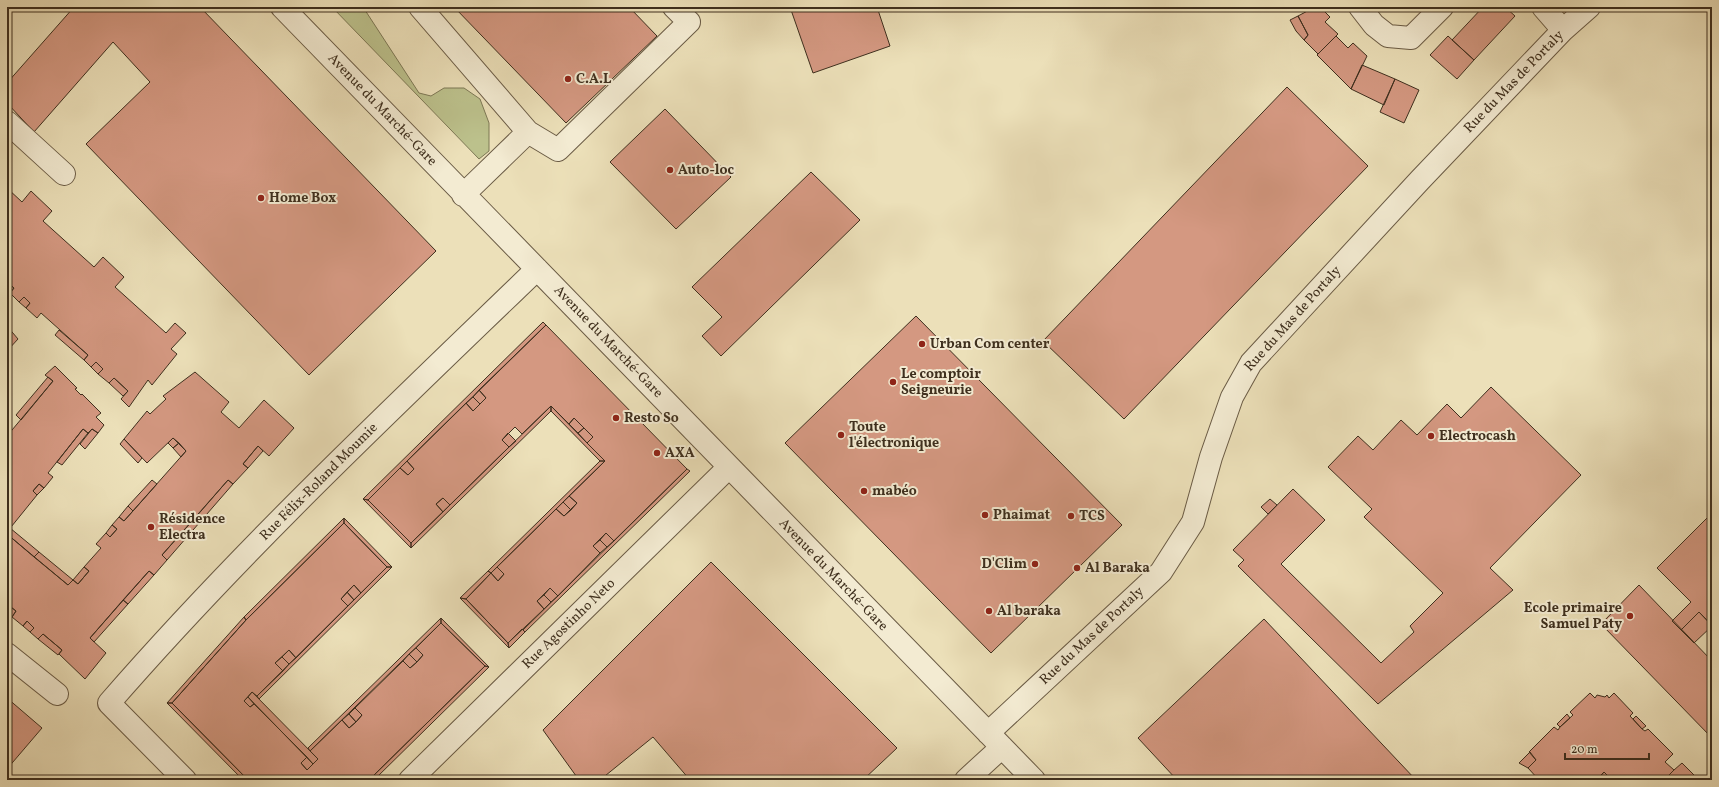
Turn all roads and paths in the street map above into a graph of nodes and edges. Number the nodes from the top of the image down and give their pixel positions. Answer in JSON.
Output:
{"nodes":[{"id":1,"x":282,"y":7,"type":"edge"},
{"id":2,"x":420,"y":7,"type":"edge"},
{"id":3,"x":674,"y":7,"type":"edge"},
{"id":4,"x":1360,"y":7,"type":"edge"},
{"id":5,"x":1442,"y":7,"type":"edge"},
{"id":6,"x":1543,"y":7,"type":"edge"},
{"id":7,"x":1588,"y":7,"type":"edge"},
{"id":8,"x":1564,"y":30,"type":"junction"},
{"id":9,"x":7,"y":122,"type":"edge"},
{"id":10,"x":528,"y":132,"type":"junction"},
{"id":11,"x":64,"y":174,"type":"dead end"},
{"id":12,"x":463,"y":194,"type":"junction"},
{"id":13,"x":537,"y":269,"type":"junction"},
{"id":14,"x":728,"y":468,"type":"junction"},
{"id":15,"x":7,"y":654,"type":"edge"},
{"id":16,"x":57,"y":694,"type":"dead end"},
{"id":17,"x":995,"y":740,"type":"junction"},
{"id":18,"x":185,"y":780,"type":"edge"},
{"id":19,"x":410,"y":780,"type":"edge"},
{"id":20,"x":966,"y":780,"type":"edge"},
{"id":21,"x":1034,"y":780,"type":"edge"}],
"edges":[{"from":1,"to":12,"type":"street","name":"Avenue du Marché-Gare"},
{"from":2,"to":10,"type":"street"},
{"from":3,"to":10,"type":"street"},
{"from":4,"to":5,"type":"street"},
{"from":6,"to":8,"type":"street"},
{"from":7,"to":8,"type":"street","name":"Rue du Mas de Portaly"},
{"from":8,"to":17,"type":"street","name":"Rue du Mas de Portaly"},
{"from":9,"to":11,"type":"street"},
{"from":10,"to":12,"type":"street"},
{"from":12,"to":13,"type":"street","name":"Avenue du Marché-Gare"},
{"from":13,"to":14,"type":"street","name":"Avenue du Marché-Gare"},
{"from":13,"to":18,"type":"street","name":"Rue Félix-Roland Moumie"},
{"from":14,"to":17,"type":"street","name":"Avenue du Marché-Gare"},
{"from":14,"to":19,"type":"street","name":"Rue Agostinho Neto"},
{"from":15,"to":16,"type":"street"},
{"from":17,"to":20,"type":"street","name":"Rue du Mas de Portaly"},
{"from":17,"to":21,"type":"street","name":"Avenue du Marché-Gare"}]}
